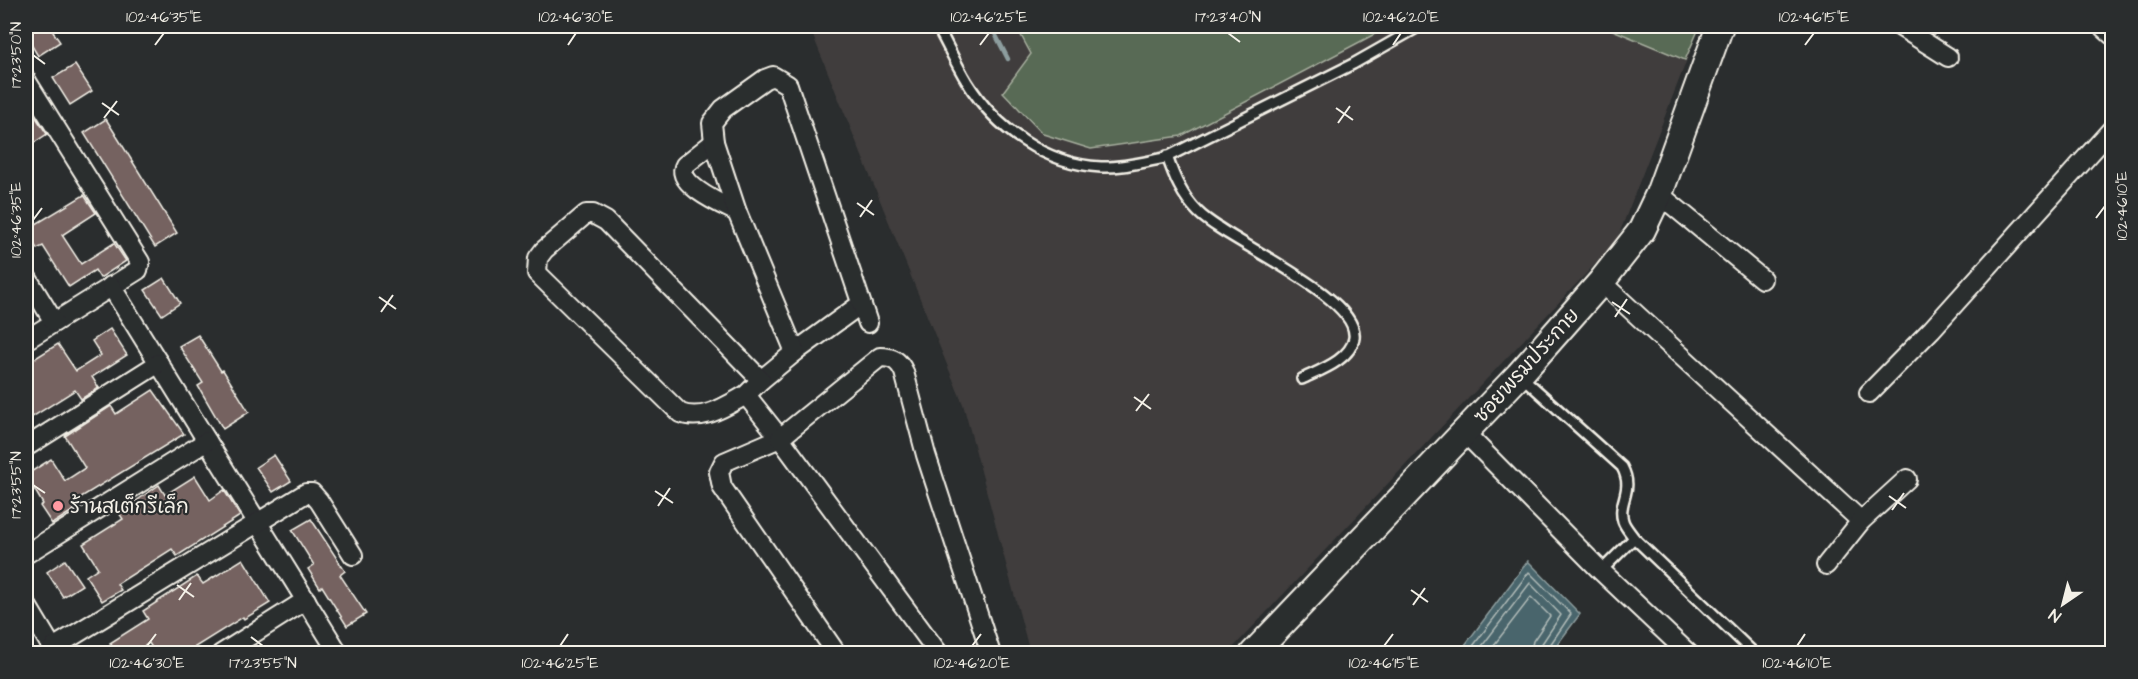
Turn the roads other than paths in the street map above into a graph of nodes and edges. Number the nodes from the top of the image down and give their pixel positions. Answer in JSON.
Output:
{"nodes":[{"id":1,"x":937,"y":26,"type":"edge"},
{"id":2,"x":1420,"y":26,"type":"edge"},
{"id":3,"x":1719,"y":26,"type":"edge"},
{"id":4,"x":1899,"y":26,"type":"edge"},
{"id":5,"x":2102,"y":26,"type":"edge"},
{"id":6,"x":2112,"y":35,"type":"edge"},
{"id":7,"x":1948,"y":57,"type":"dead end"},
{"id":8,"x":26,"y":81,"type":"edge"},
{"id":9,"x":2112,"y":129,"type":"edge"},
{"id":10,"x":714,"y":142,"type":"junction"},
{"id":11,"x":1167,"y":156,"type":"junction"},
{"id":12,"x":1659,"y":195,"type":"junction"},
{"id":13,"x":737,"y":212,"type":"junction"},
{"id":14,"x":26,"y":276,"type":"edge"},
{"id":15,"x":1762,"y":279,"type":"dead end"},
{"id":16,"x":1600,"y":282,"type":"junction"},
{"id":17,"x":111,"y":286,"type":"junction"},
{"id":18,"x":861,"y":304,"type":"junction"},
{"id":19,"x":54,"y":322,"type":"junction"},
{"id":20,"x":868,"y":322,"type":"dead end"},
{"id":21,"x":26,"y":340,"type":"edge"},
{"id":22,"x":795,"y":352,"type":"junction"},
{"id":23,"x":159,"y":363,"type":"junction"},
{"id":24,"x":1519,"y":375,"type":"junction"},
{"id":25,"x":1302,"y":379,"type":"dead end"},
{"id":26,"x":761,"y":380,"type":"junction"},
{"id":27,"x":1869,"y":393,"type":"dead end"},
{"id":28,"x":746,"y":395,"type":"junction"},
{"id":29,"x":1464,"y":432,"type":"junction"},
{"id":30,"x":780,"y":438,"type":"junction"},
{"id":31,"x":207,"y":441,"type":"junction"},
{"id":32,"x":26,"y":447,"type":"edge"},
{"id":33,"x":1907,"y":479,"type":"dead end"},
{"id":34,"x":257,"y":521,"type":"junction"},
{"id":35,"x":1862,"y":521,"type":"junction"},
{"id":36,"x":1634,"y":538,"type":"junction"},
{"id":37,"x":26,"y":554,"type":"edge"},
{"id":38,"x":353,"y":555,"type":"dead end"},
{"id":39,"x":1826,"y":565,"type":"dead end"},
{"id":40,"x":1601,"y":571,"type":"junction"},
{"id":41,"x":306,"y":600,"type":"junction"},
{"id":42,"x":26,"y":604,"type":"edge"},
{"id":43,"x":54,"y":651,"type":"edge"},
{"id":44,"x":221,"y":654,"type":"edge"},
{"id":45,"x":339,"y":654,"type":"edge"},
{"id":46,"x":837,"y":654,"type":"edge"},
{"id":47,"x":939,"y":654,"type":"edge"},
{"id":48,"x":991,"y":654,"type":"edge"},
{"id":49,"x":1254,"y":654,"type":"edge"},
{"id":50,"x":1689,"y":654,"type":"edge"},
{"id":51,"x":1755,"y":654,"type":"edge"}],
"edges":[{"from":1,"to":11,"type":"lane"},
{"from":2,"to":11,"type":"lane"},
{"from":3,"to":12,"type":"street","name":"ซอยพรมประกาย"},
{"from":4,"to":7,"type":"street"},
{"from":5,"to":6,"type":"street"},
{"from":8,"to":17,"type":"street"},
{"from":9,"to":27,"type":"street"},
{"from":10,"to":13,"type":"street"},
{"from":10,"to":13,"type":"street"},
{"from":10,"to":18,"type":"street"},
{"from":11,"to":25,"type":"lane"},
{"from":12,"to":15,"type":"street"},
{"from":12,"to":16,"type":"street","name":"ซอยพรมประกาย"},
{"from":13,"to":22,"type":"street"},
{"from":14,"to":19,"type":"street"},
{"from":16,"to":24,"type":"street","name":"ซอยพรมประกาย"},
{"from":16,"to":35,"type":"street"},
{"from":17,"to":19,"type":"street"},
{"from":17,"to":23,"type":"street"},
{"from":18,"to":20,"type":"street"},
{"from":18,"to":22,"type":"street"},
{"from":19,"to":21,"type":"street"},
{"from":22,"to":26,"type":"street"},
{"from":23,"to":31,"type":"street"},
{"from":23,"to":32,"type":"street"},
{"from":24,"to":29,"type":"street","name":"ซอยพรมประกาย"},
{"from":24,"to":36,"type":"lane"},
{"from":26,"to":28,"type":"street"},
{"from":26,"to":28,"type":"street"},
{"from":28,"to":30,"type":"street"},
{"from":29,"to":40,"type":"street"},
{"from":29,"to":49,"type":"street","name":"ซอยพรมประกาย"},
{"from":30,"to":46,"type":"street"},
{"from":30,"to":47,"type":"street"},
{"from":30,"to":48,"type":"street"},
{"from":31,"to":34,"type":"street"},
{"from":31,"to":37,"type":"street"},
{"from":33,"to":35,"type":"street"},
{"from":34,"to":38,"type":"street"},
{"from":34,"to":41,"type":"street"},
{"from":34,"to":43,"type":"street"},
{"from":35,"to":39,"type":"street"},
{"from":36,"to":40,"type":"lane"},
{"from":36,"to":51,"type":"lane"},
{"from":40,"to":50,"type":"street"},
{"from":41,"to":44,"type":"street"},
{"from":41,"to":45,"type":"street"},
{"from":42,"to":43,"type":"street"}]}
